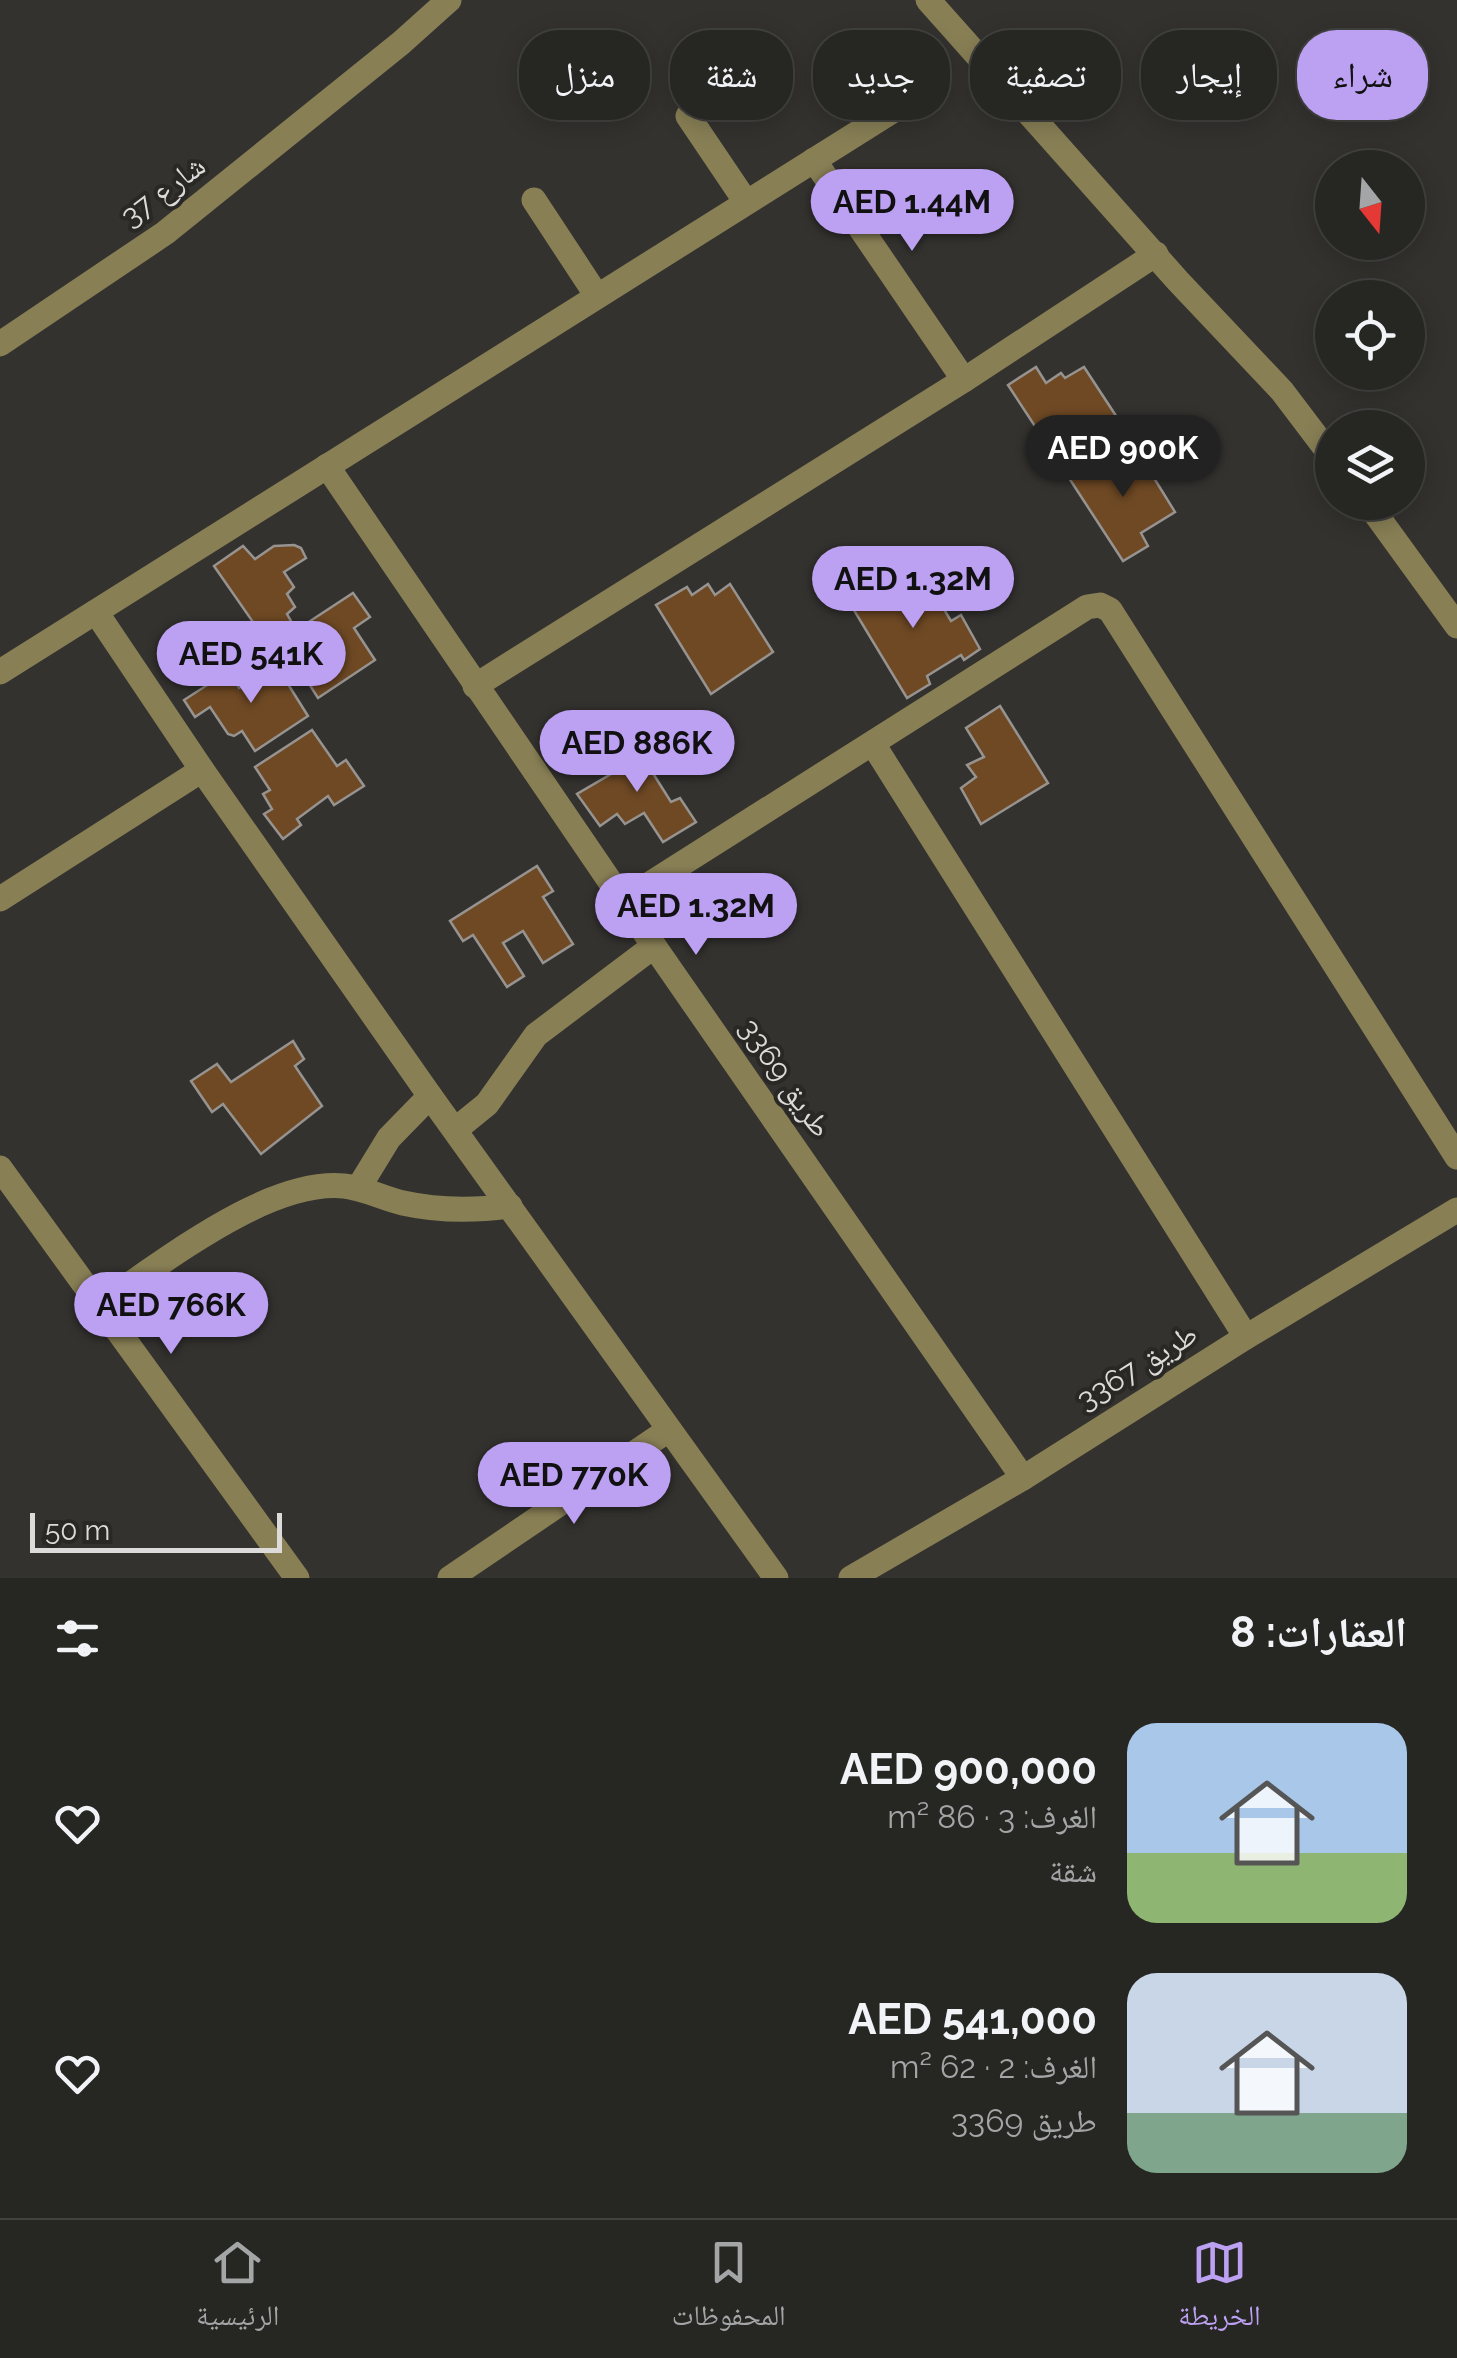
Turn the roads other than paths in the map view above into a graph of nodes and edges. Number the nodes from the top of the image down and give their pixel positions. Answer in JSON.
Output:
{"nodes":[{"id":1,"x":448,"y":0,"type":"edge"},
{"id":2,"x":928,"y":0,"type":"edge"},
{"id":3,"x":691,"y":120,"type":"edge"},
{"id":4,"x":878,"y":120,"type":"edge"},
{"id":5,"x":814,"y":160,"type":"junction"},
{"id":6,"x":534,"y":200,"type":"dead end"},
{"id":7,"x":746,"y":202,"type":"junction"},
{"id":8,"x":1156,"y":254,"type":"junction"},
{"id":9,"x":597,"y":296,"type":"junction"},
{"id":10,"x":0,"y":344,"type":"edge"},
{"id":11,"x":964,"y":380,"type":"junction"},
{"id":12,"x":1315,"y":435,"type":"edge"},
{"id":13,"x":327,"y":466,"type":"junction"},
{"id":14,"x":1380,"y":520,"type":"edge"},
{"id":15,"x":96,"y":612,"type":"junction"},
{"id":16,"x":1457,"y":626,"type":"edge"},
{"id":17,"x":0,"y":672,"type":"edge"},
{"id":18,"x":475,"y":686,"type":"junction"},
{"id":19,"x":873,"y":744,"type":"junction"},
{"id":20,"x":202,"y":770,"type":"junction"},
{"id":21,"x":0,"y":899,"type":"edge"},
{"id":22,"x":622,"y":900,"type":"junction"},
{"id":23,"x":654,"y":946,"type":"junction"},
{"id":24,"x":430,"y":1096,"type":"junction"},
{"id":25,"x":455,"y":1130,"type":"junction"},
{"id":26,"x":1457,"y":1158,"type":"edge"},
{"id":27,"x":0,"y":1168,"type":"edge"},
{"id":28,"x":359,"y":1187,"type":"junction"},
{"id":29,"x":510,"y":1206,"type":"junction"},
{"id":30,"x":1457,"y":1210,"type":"edge"},
{"id":31,"x":99,"y":1305,"type":"junction"},
{"id":32,"x":1246,"y":1337,"type":"junction"},
{"id":33,"x":667,"y":1431,"type":"junction"},
{"id":34,"x":1023,"y":1478,"type":"junction"},
{"id":35,"x":298,"y":1578,"type":"edge"},
{"id":36,"x":450,"y":1578,"type":"edge"},
{"id":37,"x":776,"y":1578,"type":"edge"},
{"id":38,"x":851,"y":1578,"type":"edge"}],
"edges":[{"from":1,"to":10,"type":"street","name":"شارع 37"},
{"from":2,"to":8,"type":"street"},
{"from":3,"to":7,"type":"street"},
{"from":4,"to":5,"type":"street"},
{"from":5,"to":7,"type":"street"},
{"from":5,"to":11,"type":"street"},
{"from":6,"to":9,"type":"street"},
{"from":7,"to":9,"type":"street"},
{"from":8,"to":11,"type":"street"},
{"from":8,"to":12,"type":"street"},
{"from":9,"to":13,"type":"street"},
{"from":11,"to":18,"type":"street"},
{"from":13,"to":15,"type":"street"},
{"from":13,"to":18,"type":"street","name":"طريق 3369"},
{"from":14,"to":16,"type":"street"},
{"from":15,"to":17,"type":"street"},
{"from":15,"to":20,"type":"street"},
{"from":18,"to":22,"type":"street","name":"طريق 3369"},
{"from":19,"to":22,"type":"street"},
{"from":19,"to":26,"type":"street"},
{"from":19,"to":32,"type":"street"},
{"from":20,"to":21,"type":"street"},
{"from":20,"to":24,"type":"street"},
{"from":22,"to":23,"type":"street","name":"طريق 3369"},
{"from":23,"to":25,"type":"street"},
{"from":23,"to":34,"type":"street","name":"طريق 3369"},
{"from":24,"to":25,"type":"street"},
{"from":24,"to":28,"type":"street"},
{"from":25,"to":29,"type":"street"},
{"from":27,"to":31,"type":"street"},
{"from":28,"to":29,"type":"street"},
{"from":28,"to":31,"type":"street"},
{"from":29,"to":33,"type":"street"},
{"from":30,"to":32,"type":"street","name":"طريق 3367"},
{"from":31,"to":35,"type":"street"},
{"from":32,"to":34,"type":"street","name":"طريق 3367"},
{"from":33,"to":36,"type":"street"},
{"from":33,"to":37,"type":"street"},
{"from":34,"to":38,"type":"street","name":"طريق 3367"}]}
